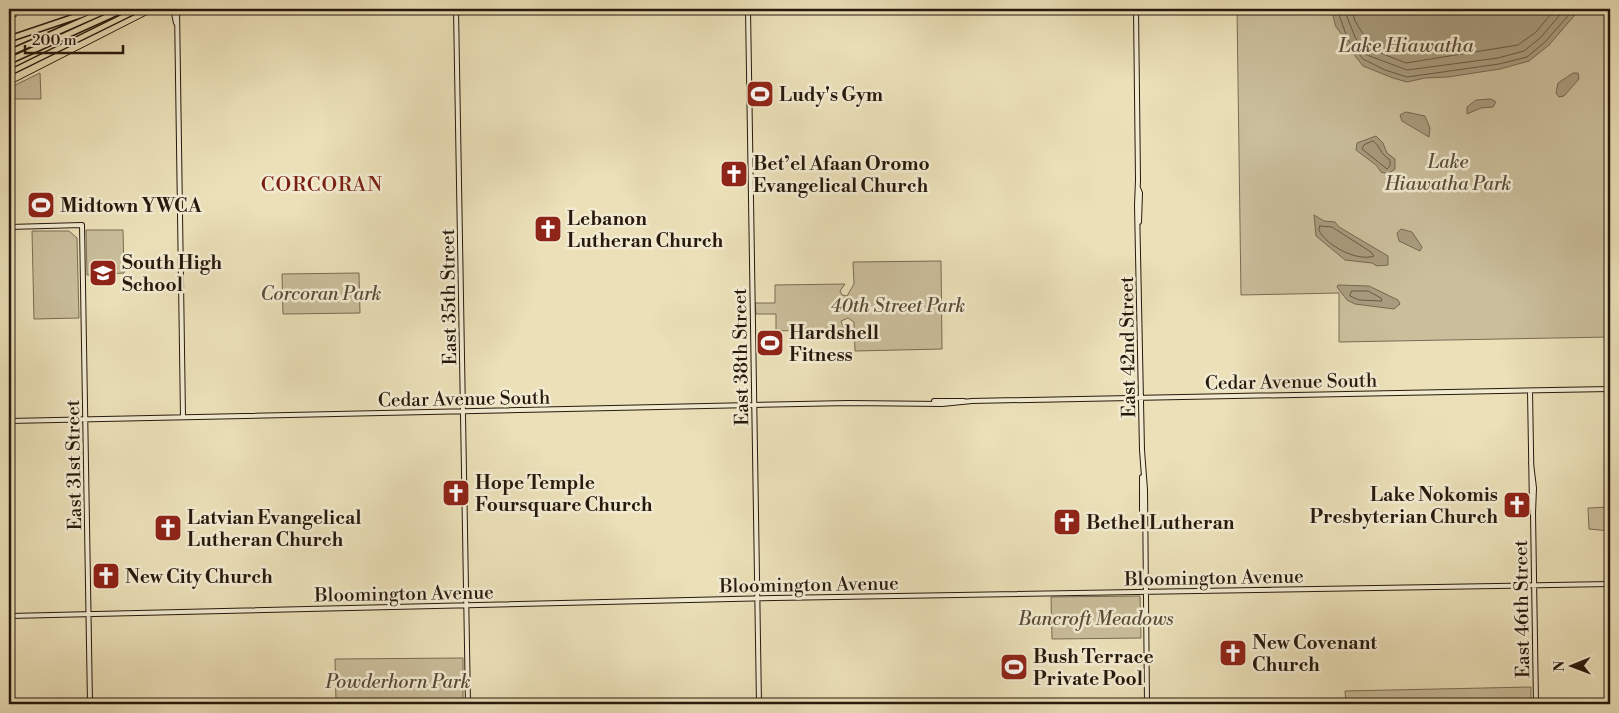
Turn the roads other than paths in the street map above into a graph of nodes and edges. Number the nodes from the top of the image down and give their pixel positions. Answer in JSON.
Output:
{"nodes":[{"id":1,"x":98,"y":9,"type":"edge"},
{"id":2,"x":109,"y":9,"type":"edge"},
{"id":3,"x":124,"y":9,"type":"edge"},
{"id":4,"x":139,"y":9,"type":"edge"},
{"id":5,"x":173,"y":9,"type":"edge"},
{"id":6,"x":177,"y":9,"type":"edge"},
{"id":7,"x":456,"y":9,"type":"edge"},
{"id":8,"x":748,"y":9,"type":"edge"},
{"id":9,"x":1136,"y":9,"type":"edge"},
{"id":10,"x":176,"y":24,"type":"junction"},
{"id":11,"x":9,"y":39,"type":"edge"},
{"id":12,"x":9,"y":53,"type":"edge"},
{"id":13,"x":9,"y":61,"type":"edge"},
{"id":14,"x":9,"y":73,"type":"edge"},
{"id":15,"x":9,"y":227,"type":"edge"},
{"id":16,"x":1610,"y":389,"type":"edge"},
{"id":17,"x":1530,"y":391,"type":"junction"},
{"id":18,"x":1141,"y":398,"type":"junction"},
{"id":19,"x":755,"y":405,"type":"junction"},
{"id":20,"x":463,"y":412,"type":"junction"},
{"id":21,"x":183,"y":417,"type":"junction"},
{"id":22,"x":85,"y":420,"type":"junction"},
{"id":23,"x":9,"y":422,"type":"edge"},
{"id":24,"x":1610,"y":584,"type":"edge"},
{"id":25,"x":1534,"y":586,"type":"junction"},
{"id":26,"x":1145,"y":592,"type":"junction"},
{"id":27,"x":758,"y":598,"type":"junction"},
{"id":28,"x":466,"y":605,"type":"junction"},
{"id":29,"x":89,"y":614,"type":"junction"},
{"id":30,"x":9,"y":616,"type":"edge"},
{"id":31,"x":90,"y":704,"type":"edge"},
{"id":32,"x":468,"y":704,"type":"edge"},
{"id":33,"x":759,"y":704,"type":"edge"},
{"id":34,"x":1147,"y":704,"type":"edge"},
{"id":35,"x":1536,"y":704,"type":"edge"}],
"edges":[{"from":1,"to":11,"type":"highway"},
{"from":2,"to":12,"type":"highway"},
{"from":3,"to":13,"type":"highway"},
{"from":4,"to":14,"type":"main road"},
{"from":5,"to":10,"type":"street"},
{"from":6,"to":10,"type":"street"},
{"from":7,"to":20,"type":"street","name":"East 35th Street"},
{"from":8,"to":19,"type":"street","name":"East 38th Street"},
{"from":9,"to":18,"type":"street","name":"East 42nd Street"},
{"from":10,"to":21,"type":"street"},
{"from":15,"to":22,"type":"street","name":"East 31st Street"},
{"from":16,"to":17,"type":"street","name":"Cedar Avenue South"},
{"from":17,"to":18,"type":"street","name":"Cedar Avenue South"},
{"from":17,"to":25,"type":"street","name":"East 46th Street"},
{"from":18,"to":19,"type":"street","name":"Cedar Avenue South"},
{"from":18,"to":26,"type":"street","name":"East 42nd Street"},
{"from":19,"to":20,"type":"street","name":"Cedar Avenue South"},
{"from":19,"to":27,"type":"street","name":"East 38th Street"},
{"from":20,"to":21,"type":"street","name":"Cedar Avenue South"},
{"from":20,"to":28,"type":"street","name":"East 35th Street"},
{"from":21,"to":22,"type":"street","name":"Cedar Avenue South"},
{"from":22,"to":23,"type":"street","name":"Cedar Avenue South"},
{"from":22,"to":29,"type":"street","name":"East 31st Street"},
{"from":24,"to":25,"type":"street","name":"Bloomington Avenue"},
{"from":25,"to":26,"type":"street","name":"Bloomington Avenue"},
{"from":25,"to":35,"type":"street","name":"East 46th Street"},
{"from":26,"to":27,"type":"street","name":"Bloomington Avenue"},
{"from":26,"to":34,"type":"street","name":"East 42nd Street"},
{"from":27,"to":28,"type":"street","name":"Bloomington Avenue"},
{"from":27,"to":33,"type":"street","name":"East 38th Street"},
{"from":28,"to":29,"type":"street","name":"Bloomington Avenue"},
{"from":28,"to":32,"type":"street","name":"East 35th Street"},
{"from":29,"to":30,"type":"street","name":"Bloomington Avenue"},
{"from":29,"to":31,"type":"street","name":"East 31st Street"}]}
